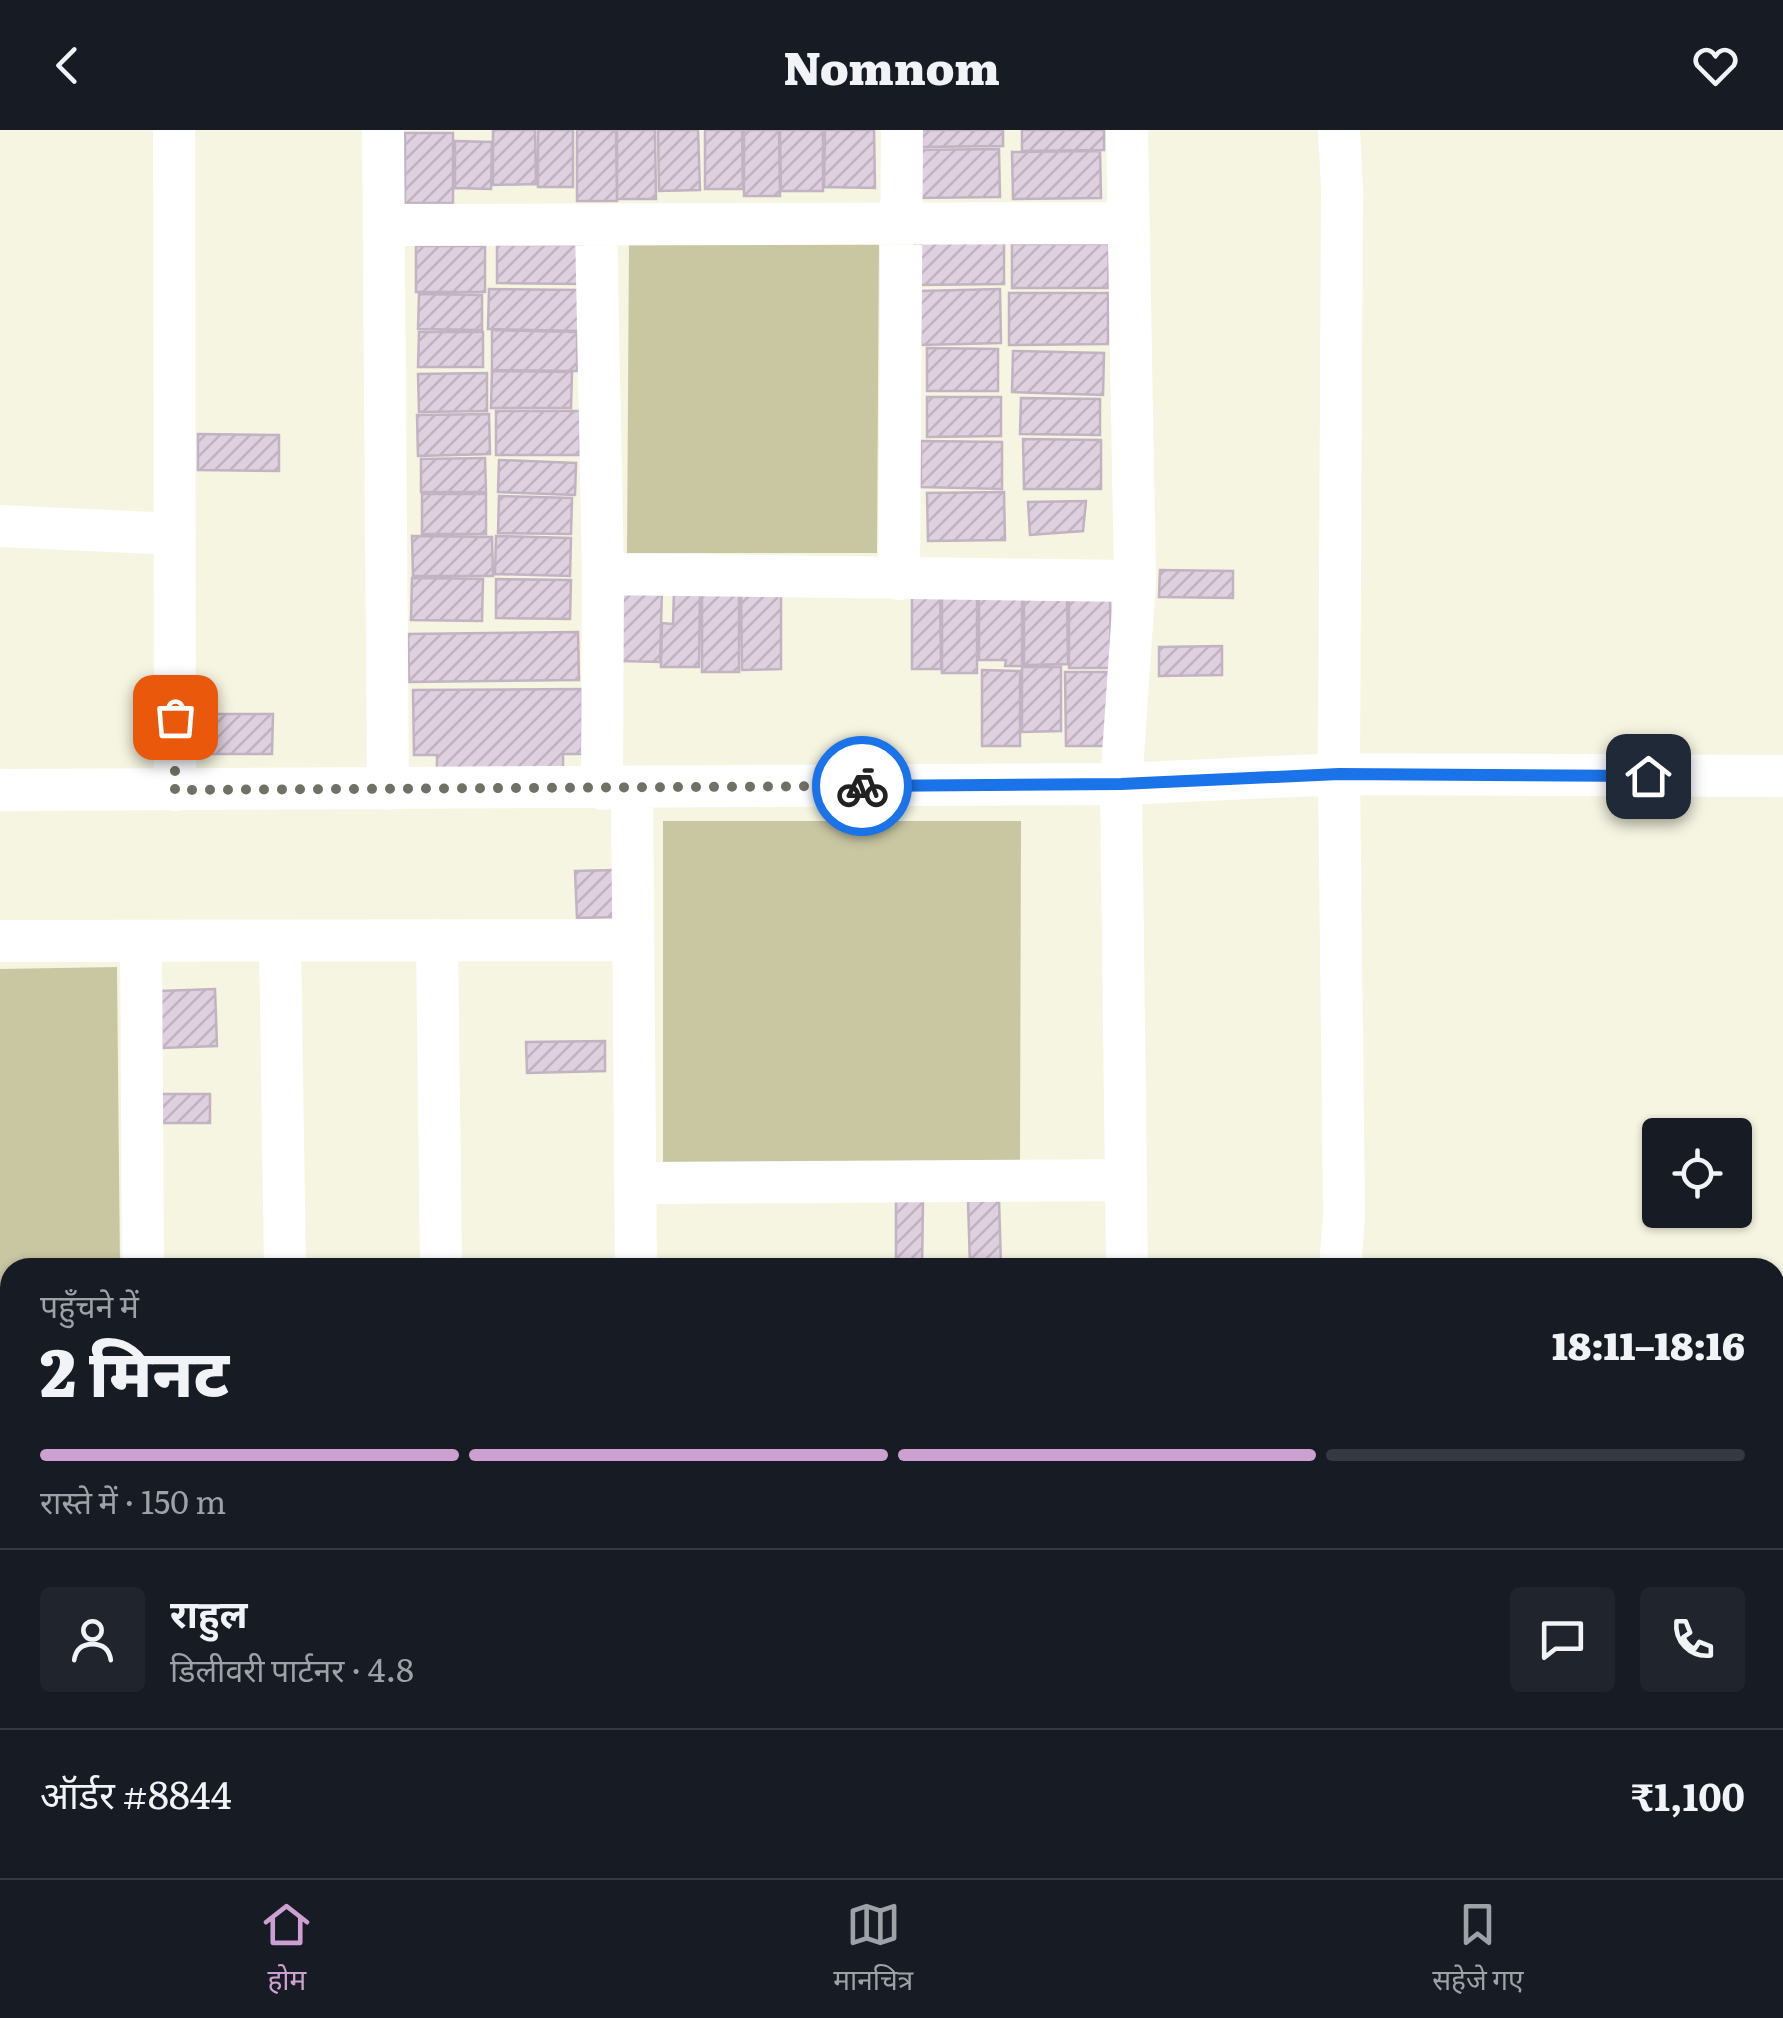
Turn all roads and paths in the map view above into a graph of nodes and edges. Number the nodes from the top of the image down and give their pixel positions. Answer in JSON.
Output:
{"nodes":[{"id":1,"x":174,"y":130,"type":"edge"},
{"id":2,"x":384,"y":130,"type":"edge"},
{"id":3,"x":902,"y":130,"type":"edge"},
{"id":4,"x":1127,"y":130,"type":"edge"},
{"id":5,"x":1339,"y":130,"type":"edge"},
{"id":6,"x":902,"y":223,"type":"junction"},
{"id":7,"x":1126,"y":223,"type":"junction"},
{"id":8,"x":384,"y":225,"type":"junction"},
{"id":9,"x":596,"y":226,"type":"junction"},
{"id":10,"x":0,"y":526,"type":"edge"},
{"id":11,"x":175,"y":534,"type":"junction"},
{"id":12,"x":602,"y":574,"type":"junction"},
{"id":13,"x":899,"y":579,"type":"junction"},
{"id":14,"x":1135,"y":582,"type":"junction"},
{"id":15,"x":1339,"y":774,"type":"junction"},
{"id":16,"x":1783,"y":776,"type":"edge"},
{"id":17,"x":1121,"y":784,"type":"junction"},
{"id":18,"x":617,"y":788,"type":"junction"},
{"id":19,"x":388,"y":789,"type":"junction"},
{"id":20,"x":0,"y":790,"type":"edge"},
{"id":21,"x":175,"y":790,"type":"junction"},
{"id":22,"x":280,"y":940,"type":"junction"},
{"id":23,"x":437,"y":940,"type":"junction"},
{"id":24,"x":634,"y":940,"type":"junction"},
{"id":25,"x":0,"y":941,"type":"edge"},
{"id":26,"x":141,"y":941,"type":"junction"},
{"id":27,"x":1126,"y":1180,"type":"junction"},
{"id":28,"x":636,"y":1183,"type":"junction"},
{"id":29,"x":144,"y":1258,"type":"edge"},
{"id":30,"x":285,"y":1258,"type":"edge"},
{"id":31,"x":441,"y":1258,"type":"edge"},
{"id":32,"x":636,"y":1258,"type":"edge"},
{"id":33,"x":1126,"y":1258,"type":"edge"},
{"id":34,"x":1341,"y":1258,"type":"edge"}],
"edges":[{"from":1,"to":11,"type":"street"},
{"from":2,"to":8,"type":"street"},
{"from":3,"to":6,"type":"street"},
{"from":4,"to":7,"type":"street"},
{"from":5,"to":15,"type":"street"},
{"from":6,"to":7,"type":"street"},
{"from":6,"to":9,"type":"street"},
{"from":6,"to":13,"type":"street"},
{"from":7,"to":14,"type":"street"},
{"from":8,"to":9,"type":"street"},
{"from":8,"to":19,"type":"street"},
{"from":9,"to":12,"type":"street"},
{"from":10,"to":11,"type":"street"},
{"from":11,"to":21,"type":"street"},
{"from":12,"to":13,"type":"street"},
{"from":12,"to":18,"type":"street"},
{"from":13,"to":14,"type":"street"},
{"from":14,"to":17,"type":"street"},
{"from":15,"to":16,"type":"street"},
{"from":15,"to":17,"type":"street"},
{"from":15,"to":34,"type":"street"},
{"from":17,"to":18,"type":"street"},
{"from":17,"to":27,"type":"street"},
{"from":18,"to":19,"type":"street"},
{"from":18,"to":24,"type":"street"},
{"from":19,"to":21,"type":"street"},
{"from":20,"to":21,"type":"street"},
{"from":22,"to":23,"type":"street"},
{"from":22,"to":26,"type":"street"},
{"from":22,"to":30,"type":"street"},
{"from":23,"to":24,"type":"street"},
{"from":23,"to":31,"type":"street"},
{"from":24,"to":28,"type":"street"},
{"from":25,"to":26,"type":"street"},
{"from":26,"to":29,"type":"street"},
{"from":27,"to":28,"type":"street"},
{"from":27,"to":33,"type":"street"},
{"from":28,"to":32,"type":"street"}]}
